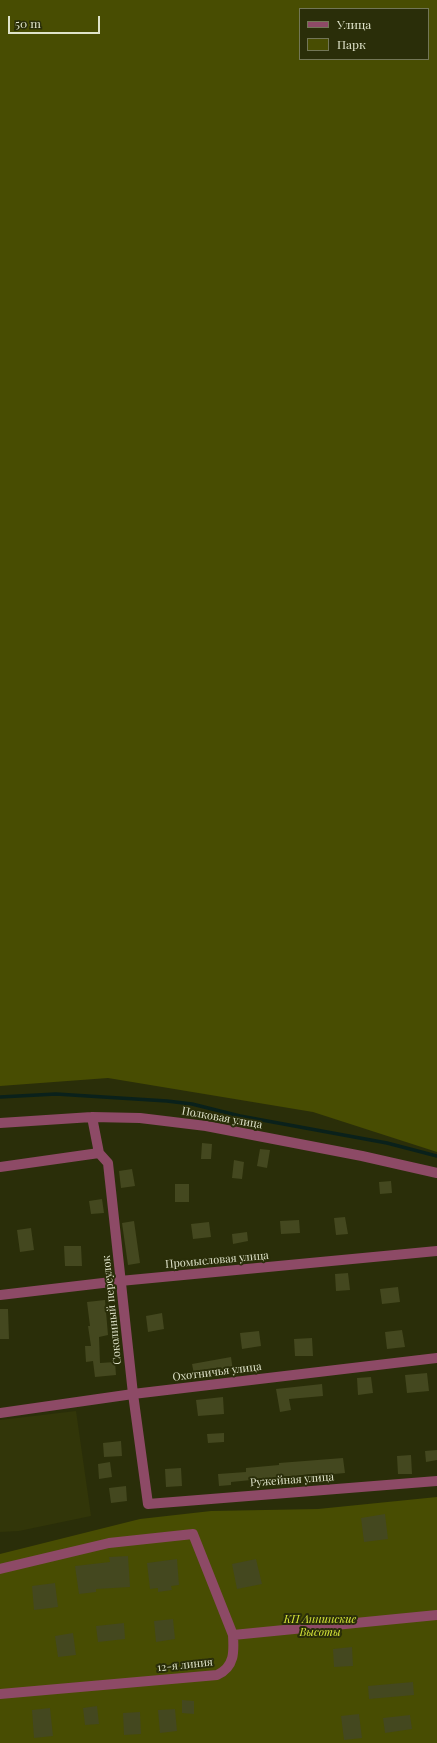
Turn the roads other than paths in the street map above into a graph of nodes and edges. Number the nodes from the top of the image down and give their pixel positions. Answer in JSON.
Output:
{"nodes":[{"id":1,"x":92,"y":1118,"type":"junction"},
{"id":2,"x":0,"y":1123,"type":"edge"},
{"id":3,"x":99,"y":1153,"type":"junction"},
{"id":4,"x":0,"y":1167,"type":"edge"},
{"id":5,"x":437,"y":1173,"type":"edge"},
{"id":6,"x":437,"y":1251,"type":"edge"},
{"id":7,"x":120,"y":1281,"type":"junction"},
{"id":8,"x":0,"y":1295,"type":"edge"},
{"id":9,"x":437,"y":1358,"type":"edge"},
{"id":10,"x":133,"y":1394,"type":"junction"},
{"id":11,"x":0,"y":1413,"type":"edge"},
{"id":12,"x":437,"y":1481,"type":"edge"},
{"id":13,"x":148,"y":1504,"type":"joint"},
{"id":14,"x":0,"y":1569,"type":"edge"},
{"id":15,"x":437,"y":1615,"type":"edge"},
{"id":16,"x":233,"y":1635,"type":"junction"},
{"id":17,"x":0,"y":1694,"type":"edge"}],
"edges":[{"from":1,"to":2,"type":"street","name":"Полковая улица"},
{"from":1,"to":3,"type":"street","name":"Соколиный переулок"},
{"from":1,"to":5,"type":"street","name":"Полковая улица"},
{"from":3,"to":4,"type":"street"},
{"from":3,"to":7,"type":"street","name":"Соколиный переулок"},
{"from":6,"to":7,"type":"street","name":"Промысловая улица"},
{"from":7,"to":8,"type":"street","name":"Промысловая улица"},
{"from":7,"to":10,"type":"street","name":"Соколиный переулок"},
{"from":9,"to":10,"type":"street","name":"Охотничья улица"},
{"from":10,"to":11,"type":"street","name":"Охотничья улица"},
{"from":10,"to":13,"type":"street","name":"Соколиный переулок"},
{"from":12,"to":13,"type":"street","name":"Ружейная улица"},
{"from":14,"to":16,"type":"street","name":"12-я линия"},
{"from":15,"to":16,"type":"street"},
{"from":16,"to":17,"type":"street","name":"12-я линия"}]}
